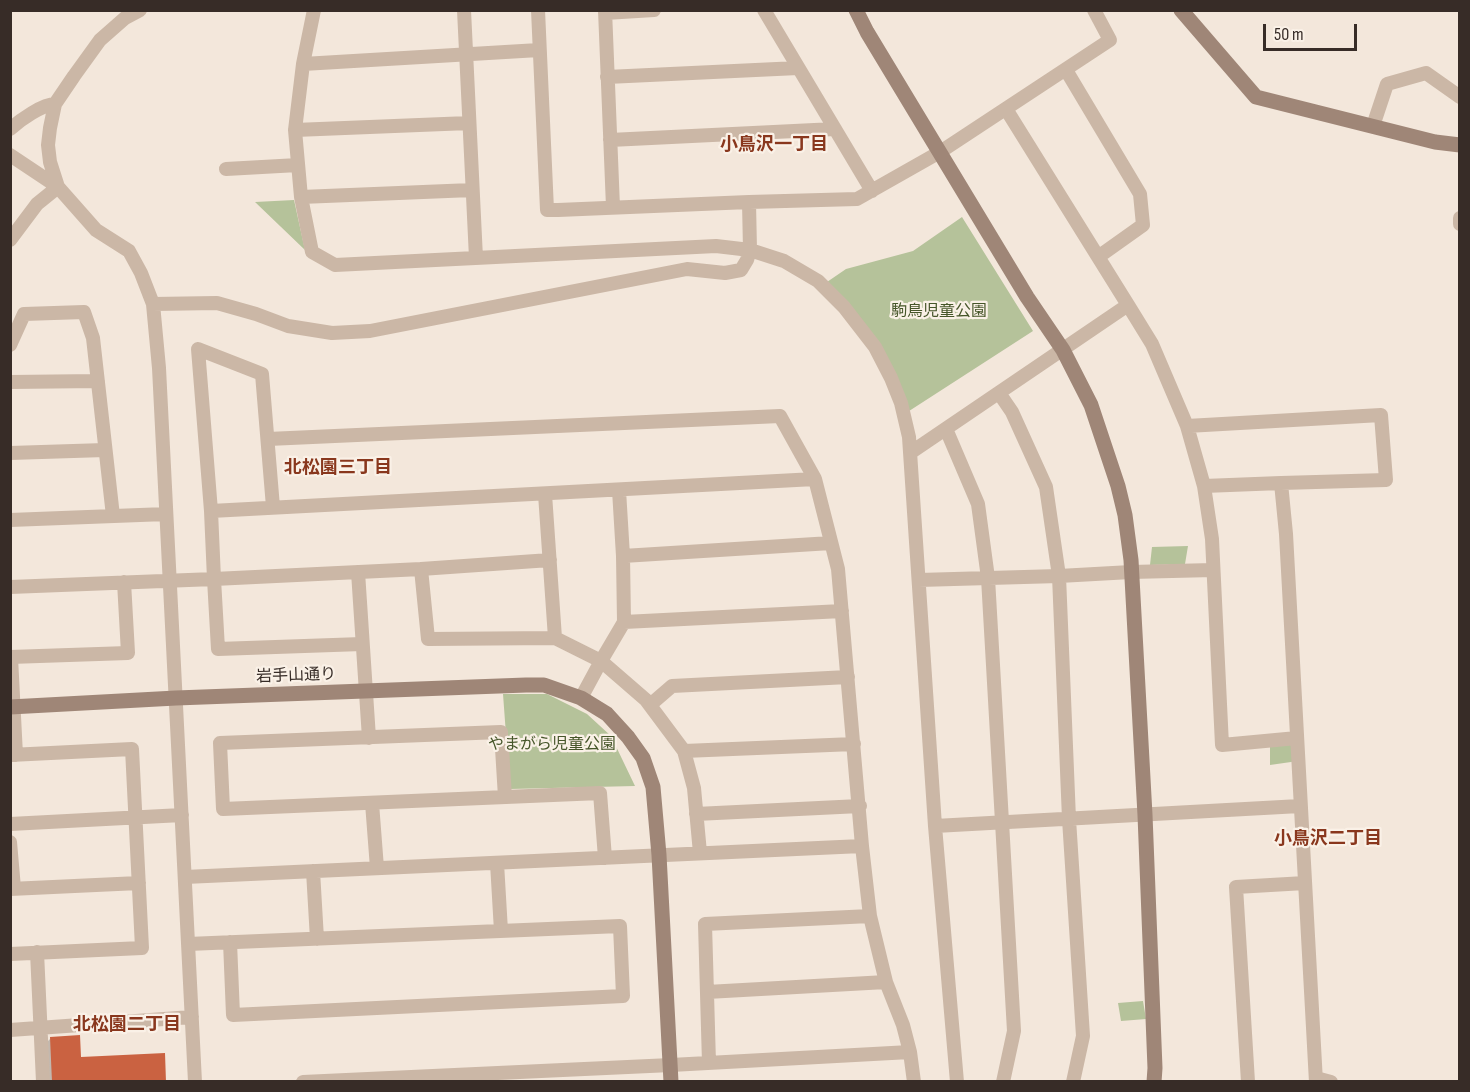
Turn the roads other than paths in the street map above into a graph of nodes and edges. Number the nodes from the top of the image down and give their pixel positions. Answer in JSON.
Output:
{"nodes":[{"id":1,"x":140,"y":10,"type":"edge"},
{"id":2,"x":314,"y":10,"type":"edge"},
{"id":3,"x":464,"y":10,"type":"edge"},
{"id":4,"x":538,"y":10,"type":"edge"},
{"id":5,"x":654,"y":10,"type":"edge"},
{"id":6,"x":764,"y":10,"type":"edge"},
{"id":7,"x":856,"y":10,"type":"edge"},
{"id":8,"x":1094,"y":10,"type":"edge"},
{"id":9,"x":1180,"y":10,"type":"edge"},
{"id":10,"x":605,"y":12,"type":"edge"},
{"id":11,"x":539,"y":50,"type":"junction"},
{"id":12,"x":466,"y":55,"type":"junction"},
{"id":13,"x":303,"y":64,"type":"junction"},
{"id":14,"x":798,"y":68,"type":"junction"},
{"id":15,"x":1066,"y":70,"type":"junction"},
{"id":16,"x":607,"y":77,"type":"junction"},
{"id":17,"x":1460,"y":97,"type":"edge"},
{"id":18,"x":55,"y":104,"type":"junction"},
{"id":19,"x":1006,"y":109,"type":"junction"},
{"id":20,"x":469,"y":123,"type":"junction"},
{"id":21,"x":1372,"y":126,"type":"junction"},
{"id":22,"x":10,"y":129,"type":"edge"},
{"id":23,"x":835,"y":129,"type":"junction"},
{"id":24,"x":295,"y":130,"type":"junction"},
{"id":25,"x":610,"y":140,"type":"junction"},
{"id":26,"x":1460,"y":145,"type":"edge"},
{"id":27,"x":940,"y":152,"type":"junction"},
{"id":28,"x":10,"y":155,"type":"edge"},
{"id":29,"x":298,"y":165,"type":"junction"},
{"id":30,"x":226,"y":169,"type":"dead end"},
{"id":31,"x":58,"y":187,"type":"junction"},
{"id":32,"x":472,"y":190,"type":"junction"},
{"id":33,"x":872,"y":191,"type":"junction"},
{"id":34,"x":301,"y":197,"type":"junction"},
{"id":35,"x":749,"y":202,"type":"junction"},
{"id":36,"x":613,"y":207,"type":"junction"},
{"id":37,"x":1460,"y":218,"type":"edge"},
{"id":38,"x":1460,"y":224,"type":"edge"},
{"id":39,"x":10,"y":240,"type":"edge"},
{"id":40,"x":750,"y":250,"type":"junction"},
{"id":41,"x":1098,"y":257,"type":"junction"},
{"id":42,"x":476,"y":258,"type":"junction"},
{"id":43,"x":153,"y":304,"type":"junction"},
{"id":44,"x":1128,"y":305,"type":"junction"},
{"id":45,"x":10,"y":345,"type":"edge"},
{"id":46,"x":1063,"y":350,"type":"junction"},
{"id":47,"x":10,"y":381,"type":"edge"},
{"id":48,"x":98,"y":381,"type":"junction"},
{"id":49,"x":999,"y":393,"type":"junction"},
{"id":50,"x":1187,"y":426,"type":"junction"},
{"id":51,"x":946,"y":429,"type":"junction"},
{"id":52,"x":268,"y":438,"type":"junction"},
{"id":53,"x":105,"y":450,"type":"junction"},
{"id":54,"x":10,"y":453,"type":"edge"},
{"id":55,"x":910,"y":453,"type":"junction"},
{"id":56,"x":815,"y":479,"type":"junction"},
{"id":57,"x":1281,"y":483,"type":"junction"},
{"id":58,"x":1204,"y":486,"type":"junction"},
{"id":59,"x":619,"y":490,"type":"junction"},
{"id":60,"x":545,"y":494,"type":"junction"},
{"id":61,"x":273,"y":507,"type":"junction"},
{"id":62,"x":211,"y":511,"type":"junction"},
{"id":63,"x":166,"y":514,"type":"junction"},
{"id":64,"x":113,"y":516,"type":"junction"},
{"id":65,"x":10,"y":520,"type":"edge"},
{"id":66,"x":831,"y":543,"type":"junction"},
{"id":67,"x":623,"y":556,"type":"junction"},
{"id":68,"x":550,"y":560,"type":"junction"},
{"id":69,"x":422,"y":569,"type":"junction"},
{"id":70,"x":1213,"y":570,"type":"junction"},
{"id":71,"x":358,"y":572,"type":"junction"},
{"id":72,"x":1131,"y":572,"type":"junction"},
{"id":73,"x":1059,"y":576,"type":"junction"},
{"id":74,"x":988,"y":578,"type":"junction"},
{"id":75,"x":214,"y":579,"type":"junction"},
{"id":76,"x":919,"y":580,"type":"junction"},
{"id":77,"x":169,"y":581,"type":"junction"},
{"id":78,"x":124,"y":582,"type":"junction"},
{"id":79,"x":10,"y":587,"type":"edge"},
{"id":80,"x":842,"y":611,"type":"junction"},
{"id":81,"x":624,"y":622,"type":"junction"},
{"id":82,"x":555,"y":638,"type":"junction"},
{"id":83,"x":362,"y":644,"type":"junction"},
{"id":84,"x":11,"y":657,"type":"edge"},
{"id":85,"x":601,"y":661,"type":"junction"},
{"id":86,"x":848,"y":677,"type":"junction"},
{"id":87,"x":366,"y":691,"type":"junction"},
{"id":88,"x":176,"y":698,"type":"junction"},
{"id":89,"x":581,"y":698,"type":"junction"},
{"id":90,"x":650,"y":705,"type":"junction"},
{"id":91,"x":12,"y":707,"type":"edge"},
{"id":92,"x":369,"y":738,"type":"junction"},
{"id":93,"x":1297,"y":738,"type":"junction"},
{"id":94,"x":854,"y":744,"type":"junction"},
{"id":95,"x":684,"y":751,"type":"junction"},
{"id":96,"x":13,"y":755,"type":"edge"},
{"id":97,"x":505,"y":797,"type":"junction"},
{"id":98,"x":372,"y":803,"type":"junction"},
{"id":99,"x":1300,"y":806,"type":"junction"},
{"id":100,"x":860,"y":807,"type":"junction"},
{"id":101,"x":696,"y":814,"type":"junction"},
{"id":102,"x":182,"y":815,"type":"junction"},
{"id":103,"x":1145,"y":815,"type":"junction"},
{"id":104,"x":136,"y":818,"type":"junction"},
{"id":105,"x":1069,"y":819,"type":"junction"},
{"id":106,"x":1001,"y":823,"type":"junction"},
{"id":107,"x":10,"y":824,"type":"edge"},
{"id":108,"x":935,"y":826,"type":"junction"},
{"id":109,"x":10,"y":843,"type":"edge"},
{"id":110,"x":862,"y":846,"type":"junction"},
{"id":111,"x":700,"y":853,"type":"junction"},
{"id":112,"x":659,"y":855,"type":"junction"},
{"id":113,"x":605,"y":858,"type":"junction"},
{"id":114,"x":497,"y":862,"type":"junction"},
{"id":115,"x":377,"y":868,"type":"junction"},
{"id":116,"x":313,"y":871,"type":"junction"},
{"id":117,"x":185,"y":877,"type":"junction"},
{"id":118,"x":139,"y":883,"type":"junction"},
{"id":119,"x":1305,"y":884,"type":"junction"},
{"id":120,"x":12,"y":888,"type":"edge"},
{"id":121,"x":870,"y":915,"type":"junction"},
{"id":122,"x":501,"y":931,"type":"junction"},
{"id":123,"x":317,"y":939,"type":"junction"},
{"id":124,"x":230,"y":942,"type":"junction"},
{"id":125,"x":188,"y":944,"type":"junction"},
{"id":126,"x":37,"y":952,"type":"junction"},
{"id":127,"x":10,"y":954,"type":"edge"},
{"id":128,"x":886,"y":982,"type":"junction"},
{"id":129,"x":707,"y":992,"type":"junction"},
{"id":130,"x":192,"y":1017,"type":"junction"},
{"id":131,"x":41,"y":1028,"type":"junction"},
{"id":132,"x":10,"y":1030,"type":"edge"},
{"id":133,"x":910,"y":1052,"type":"junction"},
{"id":134,"x":709,"y":1063,"type":"junction"},
{"id":135,"x":670,"y":1065,"type":"junction"},
{"id":136,"x":505,"y":1077,"type":"edge"},
{"id":137,"x":1316,"y":1080,"type":"edge"},
{"id":138,"x":322,"y":1081,"type":"edge"},
{"id":139,"x":43,"y":1082,"type":"edge"},
{"id":140,"x":195,"y":1082,"type":"edge"},
{"id":141,"x":303,"y":1082,"type":"edge"},
{"id":142,"x":671,"y":1082,"type":"edge"},
{"id":143,"x":914,"y":1082,"type":"edge"},
{"id":144,"x":957,"y":1082,"type":"edge"},
{"id":145,"x":1003,"y":1082,"type":"edge"},
{"id":146,"x":1073,"y":1082,"type":"edge"},
{"id":147,"x":1154,"y":1082,"type":"edge"},
{"id":148,"x":1248,"y":1082,"type":"edge"},
{"id":149,"x":1331,"y":1082,"type":"edge"}],
"edges":[{"from":1,"to":18,"type":"street"},
{"from":2,"to":13,"type":"street"},
{"from":3,"to":12,"type":"street"},
{"from":4,"to":11,"type":"street"},
{"from":5,"to":10,"type":"street"},
{"from":6,"to":14,"type":"street"},
{"from":7,"to":27,"type":"street"},
{"from":8,"to":15,"type":"street"},
{"from":9,"to":21,"type":"street"},
{"from":10,"to":16,"type":"street"},
{"from":11,"to":12,"type":"street"},
{"from":11,"to":36,"type":"street"},
{"from":12,"to":13,"type":"street"},
{"from":12,"to":20,"type":"street"},
{"from":13,"to":24,"type":"street"},
{"from":14,"to":16,"type":"street"},
{"from":14,"to":23,"type":"street"},
{"from":15,"to":19,"type":"street"},
{"from":15,"to":41,"type":"street"},
{"from":16,"to":25,"type":"street"},
{"from":17,"to":21,"type":"street"},
{"from":18,"to":22,"type":"street"},
{"from":18,"to":31,"type":"street"},
{"from":19,"to":27,"type":"street"},
{"from":19,"to":41,"type":"street"},
{"from":20,"to":24,"type":"street"},
{"from":20,"to":32,"type":"street"},
{"from":21,"to":26,"type":"street"},
{"from":23,"to":25,"type":"street"},
{"from":23,"to":33,"type":"street"},
{"from":24,"to":29,"type":"street"},
{"from":25,"to":36,"type":"street"},
{"from":27,"to":33,"type":"street"},
{"from":27,"to":46,"type":"street"},
{"from":28,"to":31,"type":"street"},
{"from":29,"to":30,"type":"street"},
{"from":29,"to":34,"type":"street"},
{"from":31,"to":39,"type":"street"},
{"from":31,"to":43,"type":"street"},
{"from":32,"to":34,"type":"street"},
{"from":32,"to":42,"type":"street"},
{"from":33,"to":35,"type":"street"},
{"from":34,"to":42,"type":"street"},
{"from":35,"to":36,"type":"street"},
{"from":35,"to":40,"type":"street"},
{"from":37,"to":38,"type":"street"},
{"from":40,"to":42,"type":"street"},
{"from":40,"to":43,"type":"street"},
{"from":40,"to":55,"type":"street"},
{"from":41,"to":44,"type":"street"},
{"from":43,"to":63,"type":"street"},
{"from":44,"to":46,"type":"street"},
{"from":44,"to":50,"type":"street"},
{"from":45,"to":48,"type":"street"},
{"from":46,"to":49,"type":"street"},
{"from":46,"to":72,"type":"street"},
{"from":47,"to":48,"type":"street"},
{"from":48,"to":53,"type":"street"},
{"from":49,"to":51,"type":"street"},
{"from":49,"to":73,"type":"street"},
{"from":50,"to":57,"type":"street"},
{"from":50,"to":58,"type":"street"},
{"from":51,"to":55,"type":"street"},
{"from":51,"to":74,"type":"street"},
{"from":52,"to":56,"type":"street"},
{"from":52,"to":61,"type":"street"},
{"from":52,"to":62,"type":"street"},
{"from":53,"to":54,"type":"street"},
{"from":53,"to":64,"type":"street"},
{"from":55,"to":76,"type":"street"},
{"from":56,"to":59,"type":"street"},
{"from":56,"to":66,"type":"street"},
{"from":57,"to":58,"type":"street"},
{"from":57,"to":93,"type":"street"},
{"from":58,"to":70,"type":"street"},
{"from":59,"to":60,"type":"street"},
{"from":59,"to":67,"type":"street"},
{"from":60,"to":61,"type":"street"},
{"from":60,"to":68,"type":"street"},
{"from":61,"to":62,"type":"street"},
{"from":62,"to":75,"type":"street"},
{"from":63,"to":64,"type":"street"},
{"from":63,"to":77,"type":"street"},
{"from":64,"to":65,"type":"street"},
{"from":66,"to":67,"type":"street"},
{"from":66,"to":80,"type":"street"},
{"from":67,"to":81,"type":"street"},
{"from":68,"to":69,"type":"street"},
{"from":68,"to":82,"type":"street"},
{"from":69,"to":71,"type":"street"},
{"from":69,"to":82,"type":"street"},
{"from":70,"to":72,"type":"street"},
{"from":70,"to":93,"type":"street"},
{"from":71,"to":75,"type":"street"},
{"from":71,"to":83,"type":"street"},
{"from":72,"to":73,"type":"street"},
{"from":72,"to":103,"type":"street"},
{"from":73,"to":74,"type":"street"},
{"from":73,"to":105,"type":"street"},
{"from":74,"to":76,"type":"street"},
{"from":74,"to":106,"type":"street"},
{"from":75,"to":77,"type":"street"},
{"from":75,"to":83,"type":"street"},
{"from":76,"to":108,"type":"street"},
{"from":77,"to":78,"type":"street"},
{"from":77,"to":88,"type":"street"},
{"from":78,"to":79,"type":"street"},
{"from":78,"to":84,"type":"street"},
{"from":80,"to":81,"type":"street"},
{"from":80,"to":86,"type":"street"},
{"from":81,"to":85,"type":"street"},
{"from":82,"to":85,"type":"street"},
{"from":83,"to":87,"type":"street"},
{"from":84,"to":91,"type":"street"},
{"from":85,"to":89,"type":"street"},
{"from":85,"to":90,"type":"street"},
{"from":86,"to":90,"type":"street"},
{"from":86,"to":94,"type":"street"},
{"from":87,"to":88,"type":"street","name":"岩手山通り"},
{"from":87,"to":89,"type":"street","name":"岩手山通り"},
{"from":87,"to":92,"type":"street"},
{"from":88,"to":91,"type":"street","name":"岩手山通り"},
{"from":88,"to":102,"type":"street"},
{"from":89,"to":112,"type":"street","name":"岩手山通り"},
{"from":90,"to":95,"type":"street"},
{"from":91,"to":96,"type":"street"},
{"from":92,"to":97,"type":"street"},
{"from":92,"to":98,"type":"street"},
{"from":93,"to":99,"type":"street"},
{"from":94,"to":95,"type":"street"},
{"from":94,"to":100,"type":"street"},
{"from":95,"to":101,"type":"street"},
{"from":96,"to":104,"type":"street"},
{"from":97,"to":98,"type":"street"},
{"from":97,"to":113,"type":"street"},
{"from":98,"to":115,"type":"street"},
{"from":99,"to":103,"type":"street"},
{"from":99,"to":119,"type":"street"},
{"from":100,"to":101,"type":"street"},
{"from":100,"to":110,"type":"street"},
{"from":101,"to":111,"type":"street"},
{"from":102,"to":104,"type":"street"},
{"from":102,"to":117,"type":"street"},
{"from":103,"to":105,"type":"street"},
{"from":103,"to":147,"type":"street"},
{"from":104,"to":107,"type":"street"},
{"from":104,"to":118,"type":"street"},
{"from":105,"to":106,"type":"street"},
{"from":105,"to":146,"type":"street"},
{"from":106,"to":108,"type":"street"},
{"from":106,"to":145,"type":"street"},
{"from":108,"to":144,"type":"street"},
{"from":109,"to":120,"type":"street"},
{"from":110,"to":111,"type":"street"},
{"from":110,"to":121,"type":"street"},
{"from":111,"to":112,"type":"street"},
{"from":112,"to":113,"type":"street"},
{"from":112,"to":135,"type":"street","name":"岩手山通り"},
{"from":113,"to":114,"type":"street"},
{"from":114,"to":115,"type":"street"},
{"from":114,"to":122,"type":"street"},
{"from":115,"to":116,"type":"street"},
{"from":116,"to":117,"type":"street"},
{"from":116,"to":123,"type":"street"},
{"from":117,"to":125,"type":"street"},
{"from":118,"to":120,"type":"street"},
{"from":118,"to":126,"type":"street"},
{"from":119,"to":137,"type":"street"},
{"from":119,"to":148,"type":"street"},
{"from":121,"to":128,"type":"street"},
{"from":121,"to":129,"type":"street"},
{"from":122,"to":123,"type":"street"},
{"from":122,"to":124,"type":"street"},
{"from":123,"to":124,"type":"street"},
{"from":124,"to":125,"type":"street"},
{"from":125,"to":130,"type":"street"},
{"from":126,"to":127,"type":"street"},
{"from":126,"to":131,"type":"street"},
{"from":128,"to":129,"type":"street"},
{"from":128,"to":133,"type":"street"},
{"from":129,"to":134,"type":"street"},
{"from":130,"to":131,"type":"street"},
{"from":130,"to":140,"type":"street"},
{"from":131,"to":132,"type":"street"},
{"from":131,"to":139,"type":"street"},
{"from":133,"to":134,"type":"street"},
{"from":133,"to":143,"type":"street"},
{"from":134,"to":135,"type":"street"},
{"from":135,"to":136,"type":"street"},
{"from":135,"to":142,"type":"street","name":"岩手山通り"},
{"from":136,"to":138,"type":"street"},
{"from":137,"to":149,"type":"street"},
{"from":138,"to":141,"type":"street"}]}
